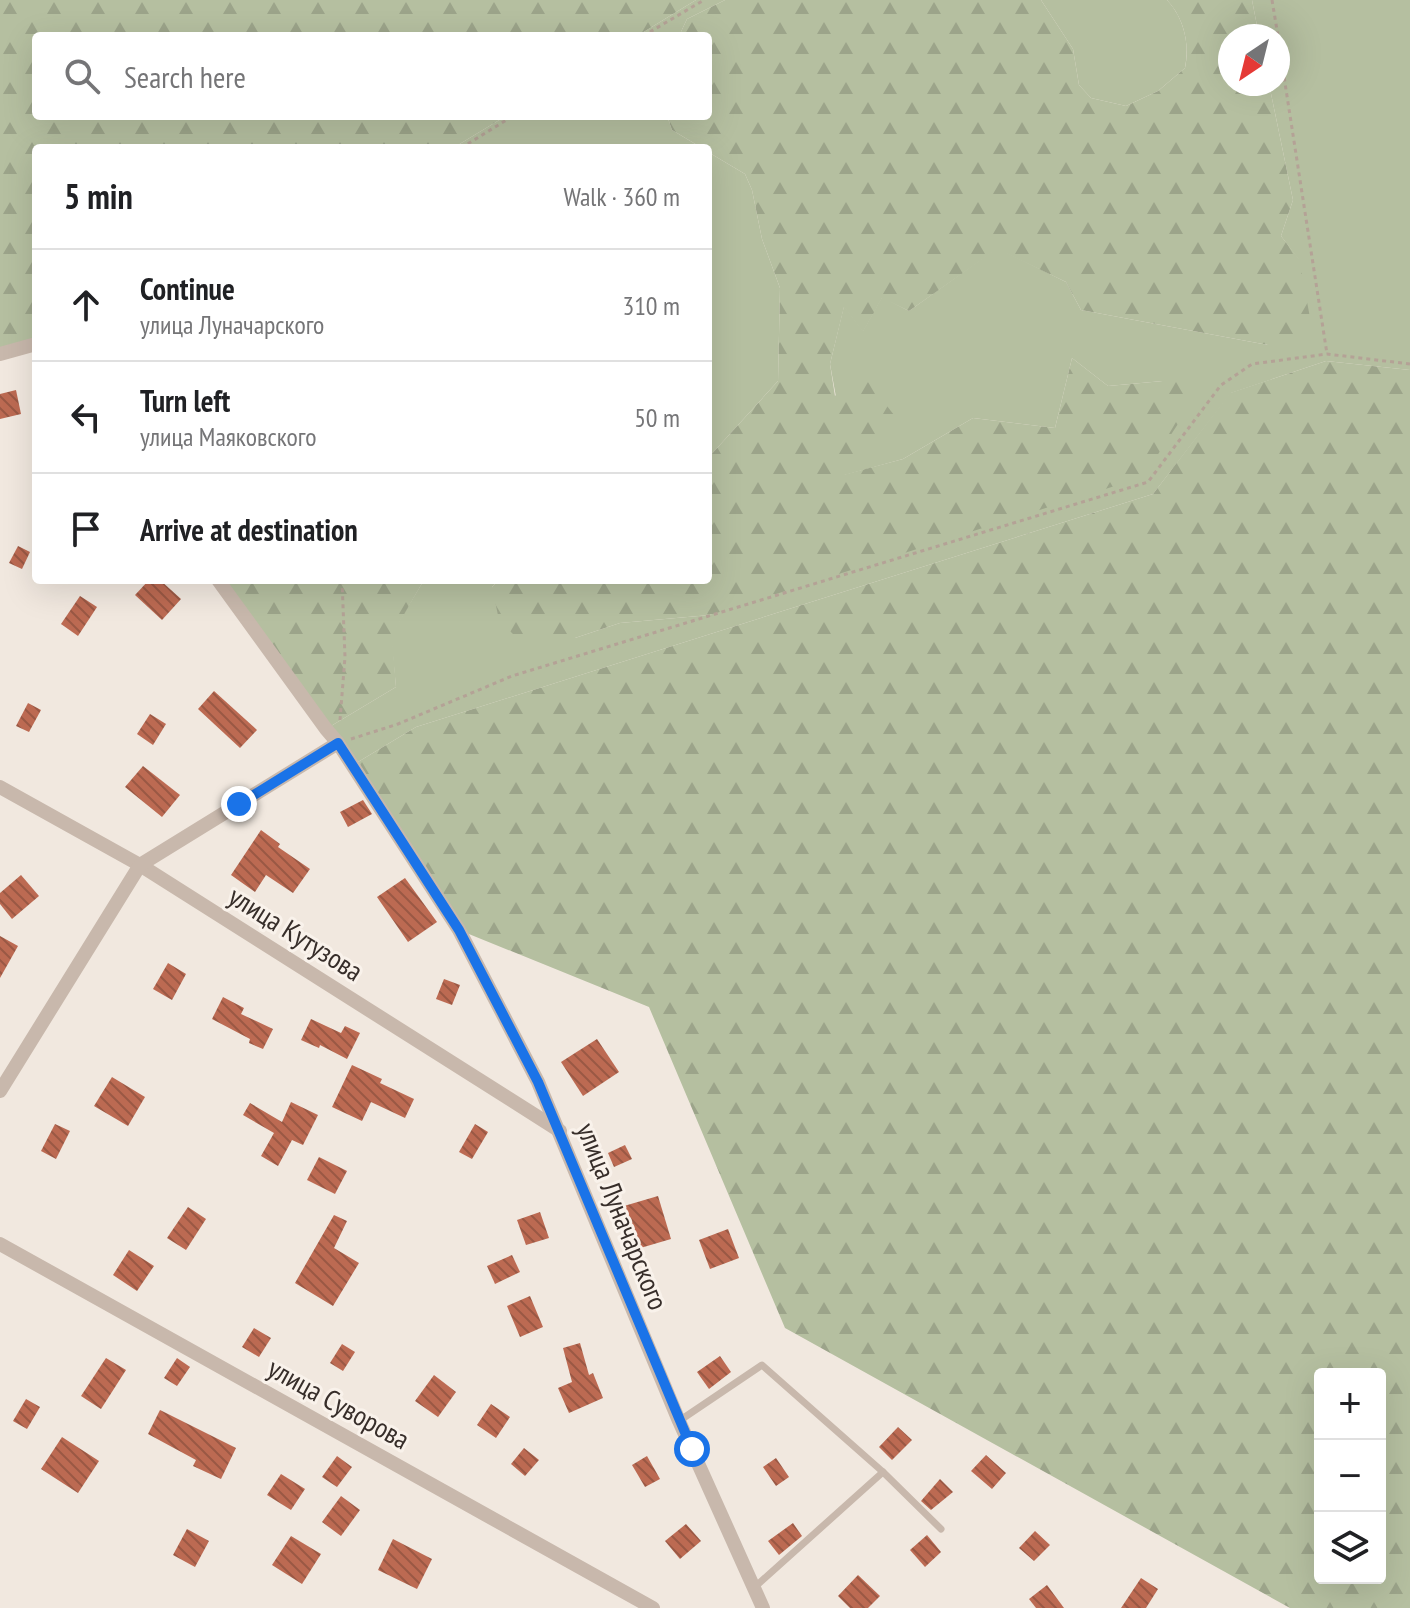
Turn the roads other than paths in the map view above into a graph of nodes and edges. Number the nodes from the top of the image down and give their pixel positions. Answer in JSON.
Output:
{"nodes":[{"id":1,"x":32,"y":345,"type":"edge"},
{"id":2,"x":0,"y":354,"type":"edge"},
{"id":3,"x":221,"y":584,"type":"edge"},
{"id":4,"x":338,"y":743,"type":"junction"},
{"id":5,"x":0,"y":787,"type":"edge"},
{"id":6,"x":140,"y":865,"type":"junction"},
{"id":7,"x":0,"y":1091,"type":"edge"},
{"id":8,"x":560,"y":1131,"type":"junction"},
{"id":9,"x":0,"y":1244,"type":"edge"},
{"id":10,"x":679,"y":1421,"type":"junction"},
{"id":11,"x":883,"y":1472,"type":"junction"},
{"id":12,"x":941,"y":1529,"type":"dead end"},
{"id":13,"x":756,"y":1586,"type":"junction"},
{"id":14,"x":653,"y":1608,"type":"edge"},
{"id":15,"x":763,"y":1608,"type":"edge"}],
"edges":[{"from":1,"to":2,"type":"street"},
{"from":3,"to":4,"type":"street","name":"улица Луначарского"},
{"from":4,"to":6,"type":"street"},
{"from":4,"to":8,"type":"street","name":"улица Луначарского"},
{"from":5,"to":6,"type":"street","name":"улица Кутузова"},
{"from":6,"to":7,"type":"street"},
{"from":6,"to":8,"type":"street","name":"улица Кутузова"},
{"from":8,"to":10,"type":"street","name":"улица Луначарского"},
{"from":9,"to":14,"type":"street","name":"улица Суворова"},
{"from":10,"to":11,"type":"lane"},
{"from":10,"to":13,"type":"street","name":"улица Луначарского"},
{"from":11,"to":12,"type":"lane"},
{"from":11,"to":13,"type":"lane"},
{"from":13,"to":15,"type":"street","name":"улица Луначарского"}]}
